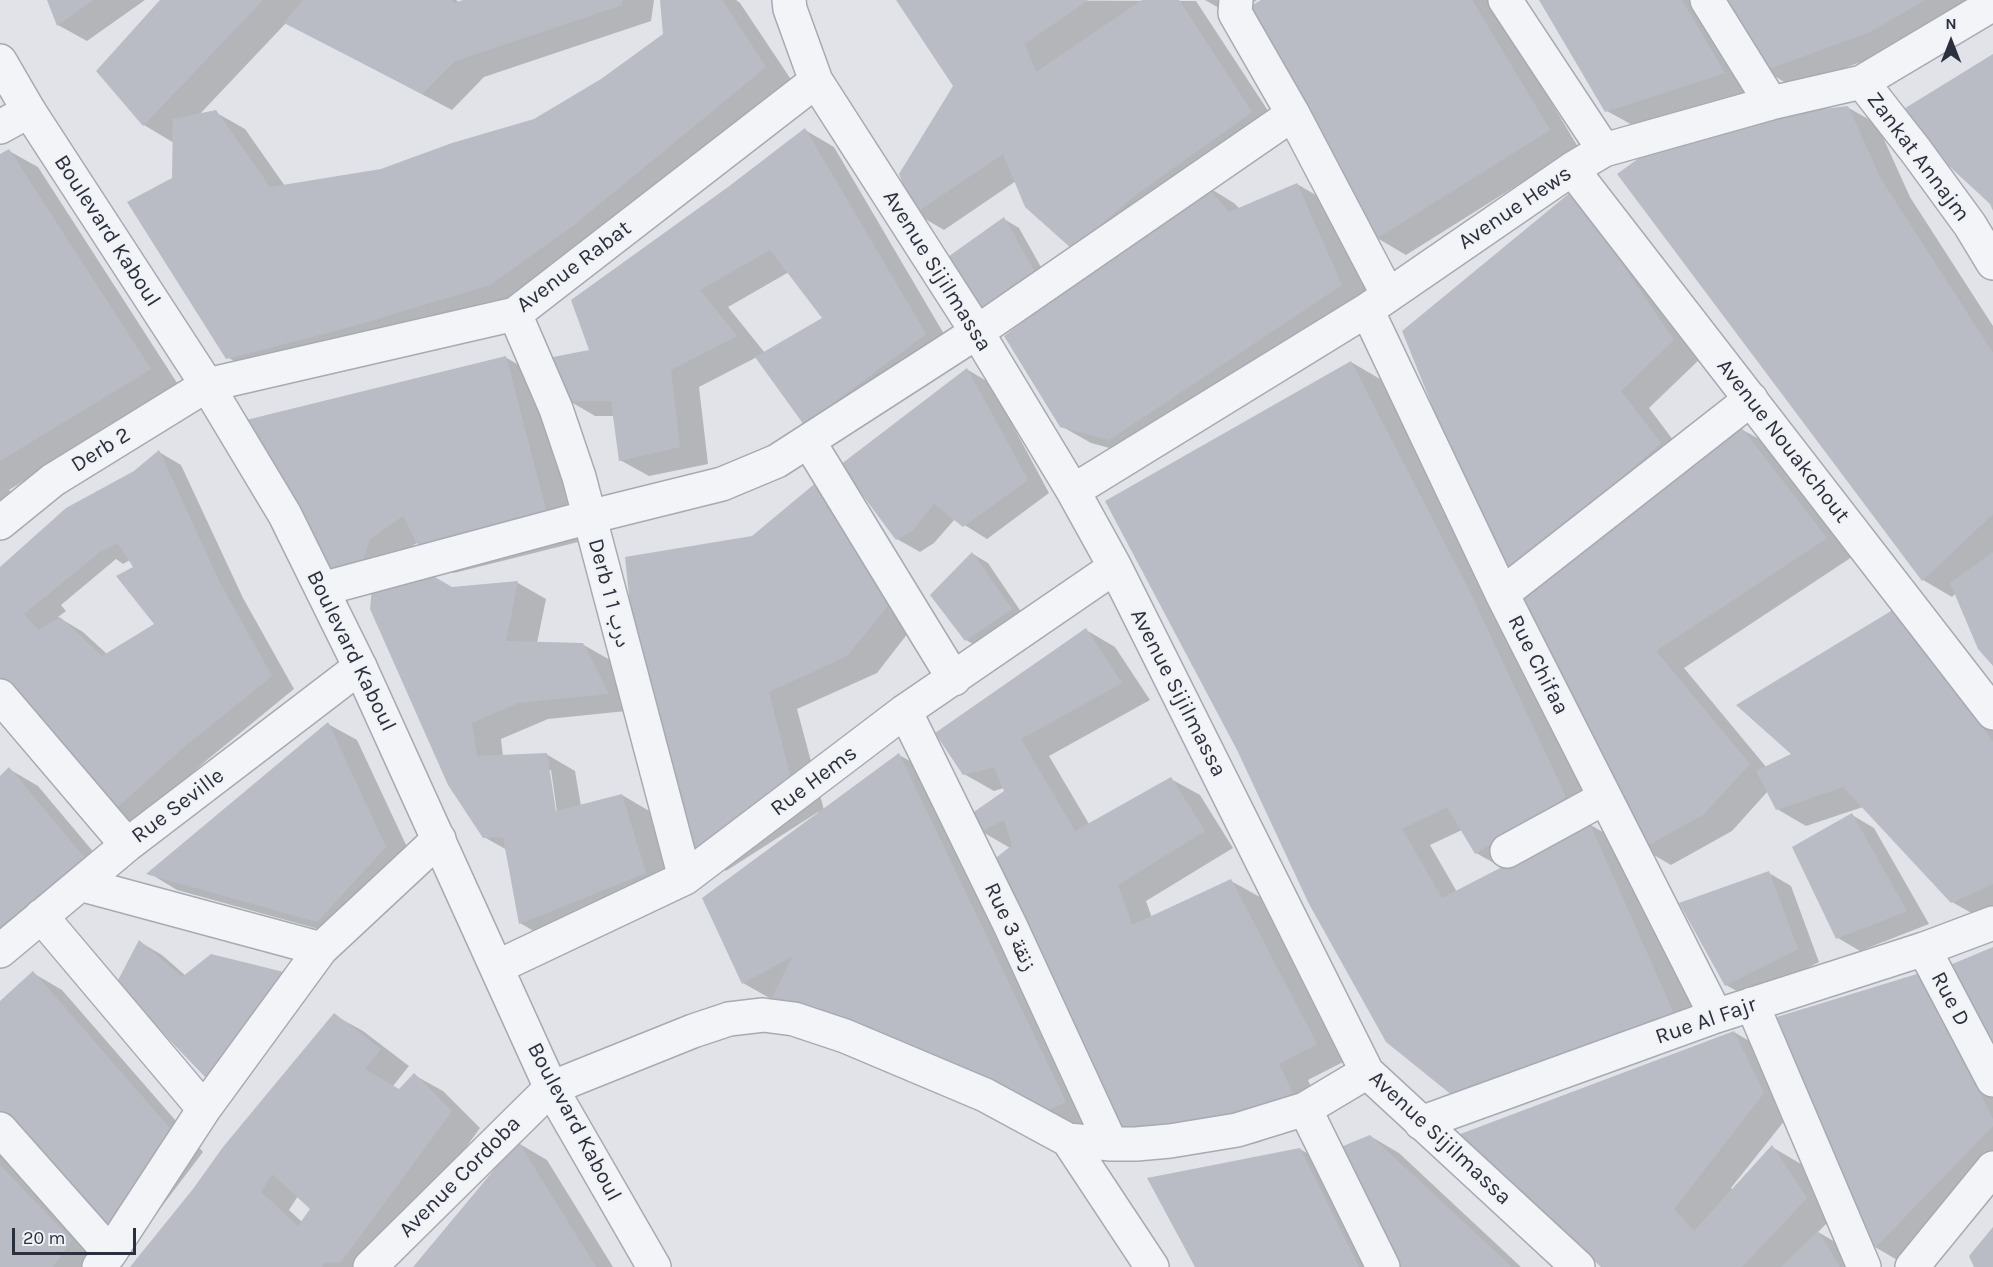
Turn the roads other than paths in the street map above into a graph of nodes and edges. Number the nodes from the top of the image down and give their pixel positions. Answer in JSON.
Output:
{"nodes":[{"id":1,"x":789,"y":0,"type":"edge"},
{"id":2,"x":1236,"y":0,"type":"edge"},
{"id":3,"x":1505,"y":0,"type":"edge"},
{"id":4,"x":1707,"y":0,"type":"edge"},
{"id":5,"x":1993,"y":4,"type":"edge"},
{"id":6,"x":0,"y":61,"type":"edge"},
{"id":7,"x":816,"y":81,"type":"junction"},
{"id":8,"x":1862,"y":82,"type":"junction"},
{"id":9,"x":1770,"y":104,"type":"junction"},
{"id":10,"x":28,"y":111,"type":"junction"},
{"id":11,"x":1293,"y":114,"type":"junction"},
{"id":12,"x":0,"y":127,"type":"edge"},
{"id":13,"x":1604,"y":150,"type":"junction"},
{"id":14,"x":1572,"y":169,"type":"junction"},
{"id":15,"x":1993,"y":263,"type":"edge"},
{"id":16,"x":1377,"y":303,"type":"junction"},
{"id":17,"x":515,"y":314,"type":"junction"},
{"id":18,"x":977,"y":332,"type":"junction"},
{"id":19,"x":207,"y":385,"type":"junction"},
{"id":20,"x":1751,"y":399,"type":"junction"},
{"id":21,"x":809,"y":442,"type":"junction"},
{"id":22,"x":1073,"y":491,"type":"junction"},
{"id":23,"x":590,"y":517,"type":"junction"},
{"id":24,"x":0,"y":523,"type":"edge"},
{"id":25,"x":1115,"y":567,"type":"junction"},
{"id":26,"x":322,"y":590,"type":"junction"},
{"id":27,"x":1502,"y":594,"type":"junction"},
{"id":28,"x":360,"y":667,"type":"junction"},
{"id":29,"x":954,"y":679,"type":"junction"},
{"id":30,"x":905,"y":711,"type":"junction"},
{"id":31,"x":1993,"y":713,"type":"edge"},
{"id":32,"x":7,"y":717,"type":"edge"},
{"id":33,"x":1604,"y":798,"type":"junction"},
{"id":34,"x":439,"y":839,"type":"junction"},
{"id":35,"x":127,"y":845,"type":"junction"},
{"id":36,"x":1507,"y":851,"type":"dead end"},
{"id":37,"x":685,"y":878,"type":"junction"},
{"id":38,"x":80,"y":884,"type":"junction"},
{"id":39,"x":41,"y":916,"type":"junction"},
{"id":40,"x":1993,"y":923,"type":"edge"},
{"id":41,"x":321,"y":949,"type":"junction"},
{"id":42,"x":1924,"y":949,"type":"junction"},
{"id":43,"x":0,"y":951,"type":"edge"},
{"id":44,"x":497,"y":967,"type":"junction"},
{"id":45,"x":1752,"y":1005,"type":"junction"},
{"id":46,"x":1716,"y":1016,"type":"junction"},
{"id":47,"x":1367,"y":1072,"type":"junction"},
{"id":48,"x":1993,"y":1080,"type":"edge"},
{"id":49,"x":551,"y":1088,"type":"junction"},
{"id":50,"x":204,"y":1109,"type":"junction"},
{"id":51,"x":1305,"y":1109,"type":"junction"},
{"id":52,"x":1421,"y":1123,"type":"junction"},
{"id":53,"x":0,"y":1129,"type":"edge"},
{"id":54,"x":1068,"y":1140,"type":"junction"},
{"id":55,"x":1111,"y":1144,"type":"junction"},
{"id":56,"x":1993,"y":1168,"type":"edge"},
{"id":57,"x":104,"y":1260,"type":"edge"},
{"id":58,"x":370,"y":1267,"type":"edge"},
{"id":59,"x":654,"y":1267,"type":"edge"},
{"id":60,"x":1152,"y":1267,"type":"edge"},
{"id":61,"x":1383,"y":1267,"type":"edge"},
{"id":62,"x":1578,"y":1267,"type":"edge"},
{"id":63,"x":1864,"y":1267,"type":"edge"},
{"id":64,"x":1912,"y":1267,"type":"edge"}],
"edges":[{"from":1,"to":7,"type":"street"},
{"from":2,"to":11,"type":"street","name":"Rue Chifaa"},
{"from":3,"to":13,"type":"street"},
{"from":4,"to":9,"type":"street"},
{"from":5,"to":8,"type":"street","name":"Avenue Hews"},
{"from":6,"to":10,"type":"street","name":"Boulevard Kaboul"},
{"from":7,"to":17,"type":"street","name":"Avenue Rabat"},
{"from":7,"to":18,"type":"street","name":"Avenue Sijilmassa"},
{"from":8,"to":9,"type":"street","name":"Avenue Hews"},
{"from":8,"to":15,"type":"street","name":"Zankat Annajm"},
{"from":9,"to":13,"type":"street","name":"Avenue Hews"},
{"from":10,"to":12,"type":"street"},
{"from":10,"to":19,"type":"street","name":"Boulevard Kaboul"},
{"from":11,"to":16,"type":"street","name":"Rue Chifaa"},
{"from":11,"to":18,"type":"street"},
{"from":13,"to":14,"type":"street","name":"Avenue Hews"},
{"from":14,"to":16,"type":"street","name":"Avenue Hews"},
{"from":14,"to":20,"type":"street","name":"Avenue Nouakchout"},
{"from":16,"to":22,"type":"street","name":"Avenue Hews"},
{"from":16,"to":27,"type":"street","name":"Rue Chifaa"},
{"from":17,"to":19,"type":"street","name":"Avenue Rabat"},
{"from":17,"to":23,"type":"street","name":"Derb 1 درب 1"},
{"from":18,"to":21,"type":"street"},
{"from":18,"to":22,"type":"street","name":"Avenue Sijilmassa"},
{"from":19,"to":24,"type":"street","name":"Derb 2"},
{"from":19,"to":26,"type":"street","name":"Boulevard Kaboul"},
{"from":20,"to":27,"type":"street"},
{"from":20,"to":31,"type":"street","name":"Avenue Nouakchout"},
{"from":21,"to":23,"type":"street"},
{"from":21,"to":29,"type":"street"},
{"from":22,"to":25,"type":"street","name":"Avenue Sijilmassa"},
{"from":23,"to":26,"type":"street"},
{"from":23,"to":37,"type":"street","name":"Derb 1 درب 1"},
{"from":25,"to":29,"type":"street","name":"Rue Hems"},
{"from":25,"to":47,"type":"street","name":"Avenue Sijilmassa"},
{"from":26,"to":28,"type":"street","name":"Boulevard Kaboul"},
{"from":27,"to":33,"type":"street","name":"Rue Chifaa"},
{"from":28,"to":34,"type":"street","name":"Boulevard Kaboul"},
{"from":28,"to":35,"type":"street","name":"Rue Seville"},
{"from":29,"to":30,"type":"street","name":"Rue Hems"},
{"from":30,"to":37,"type":"street","name":"Rue Hems"},
{"from":30,"to":55,"type":"street","name":"Rue 3 زنقة"},
{"from":32,"to":35,"type":"street"},
{"from":33,"to":36,"type":"street"},
{"from":33,"to":46,"type":"street","name":"Rue Chifaa"},
{"from":34,"to":41,"type":"street"},
{"from":34,"to":44,"type":"street","name":"Boulevard Kaboul"},
{"from":35,"to":38,"type":"street","name":"Rue Seville"},
{"from":37,"to":44,"type":"street","name":"Rue Hems"},
{"from":38,"to":39,"type":"street","name":"Rue Seville"},
{"from":38,"to":41,"type":"street"},
{"from":39,"to":43,"type":"street","name":"Rue Seville"},
{"from":39,"to":50,"type":"street"},
{"from":40,"to":42,"type":"street","name":"Rue Al Fajr"},
{"from":41,"to":50,"type":"street"},
{"from":42,"to":45,"type":"street","name":"Rue Al Fajr"},
{"from":42,"to":48,"type":"street","name":"Rue D"},
{"from":44,"to":49,"type":"street","name":"Boulevard Kaboul"},
{"from":45,"to":46,"type":"street","name":"Rue Al Fajr"},
{"from":45,"to":63,"type":"street"},
{"from":46,"to":52,"type":"street","name":"Rue Al Fajr"},
{"from":47,"to":51,"type":"street"},
{"from":47,"to":52,"type":"street","name":"Avenue Sijilmassa"},
{"from":49,"to":54,"type":"street"},
{"from":49,"to":58,"type":"street","name":"Avenue Cordoba"},
{"from":49,"to":59,"type":"street","name":"Boulevard Kaboul"},
{"from":50,"to":57,"type":"street"},
{"from":51,"to":55,"type":"street"},
{"from":51,"to":61,"type":"street"},
{"from":52,"to":62,"type":"street","name":"Avenue Sijilmassa"},
{"from":53,"to":57,"type":"street"},
{"from":54,"to":55,"type":"street"},
{"from":54,"to":60,"type":"street"},
{"from":56,"to":64,"type":"street"}]}
